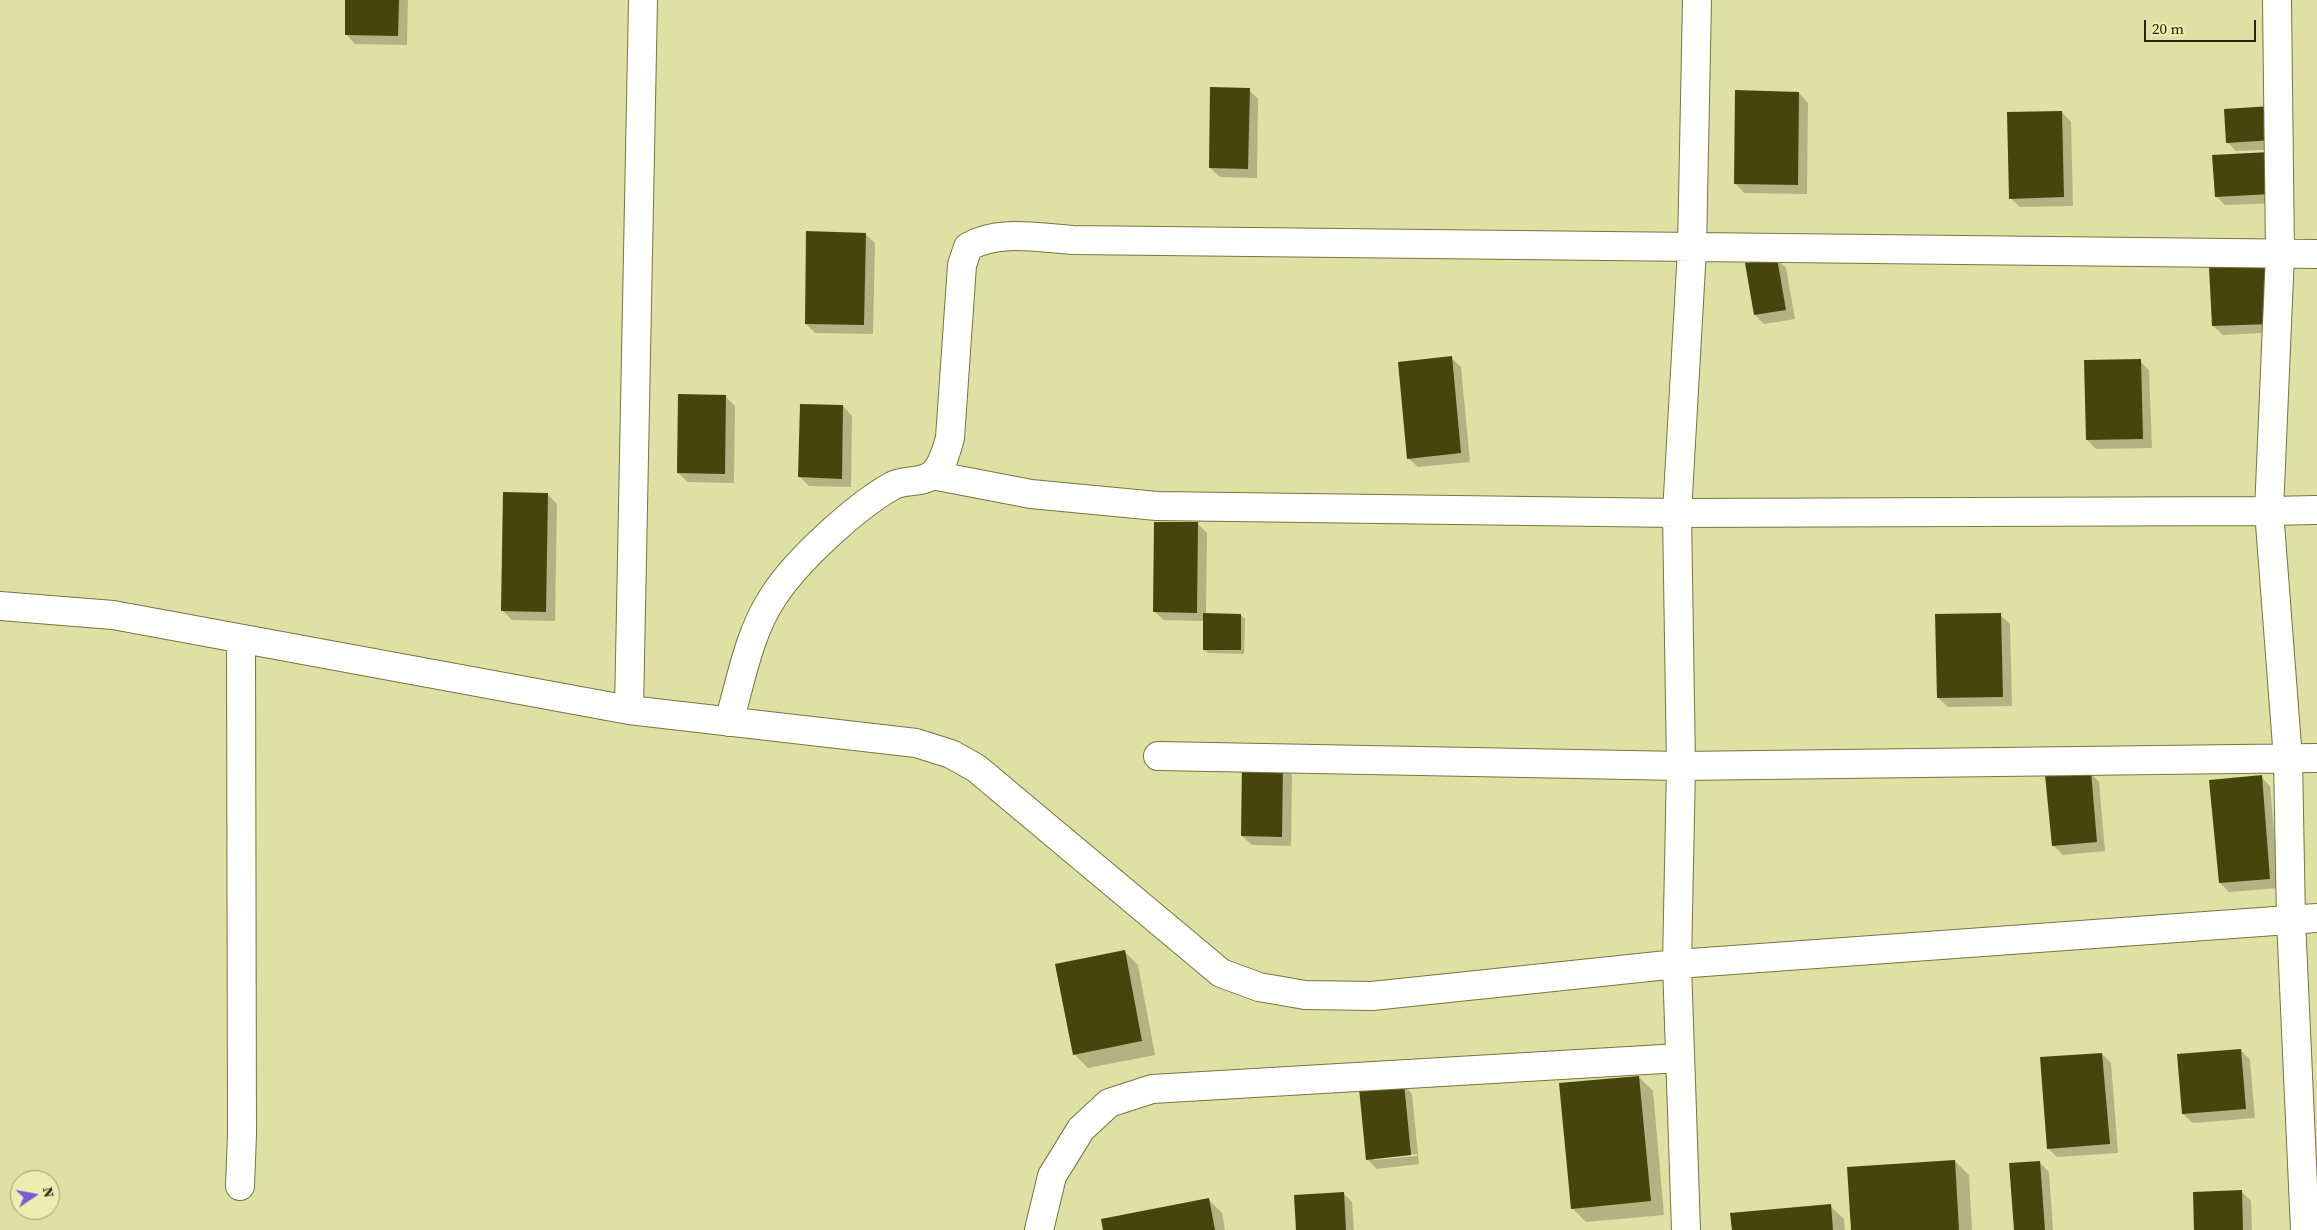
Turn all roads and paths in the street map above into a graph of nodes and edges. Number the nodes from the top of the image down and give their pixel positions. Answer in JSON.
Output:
{"nodes":[{"id":1,"x":643,"y":0,"type":"edge"},
{"id":2,"x":1697,"y":0,"type":"edge"},
{"id":3,"x":2277,"y":0,"type":"edge"},
{"id":4,"x":1692,"y":249,"type":"junction"},
{"id":5,"x":2280,"y":254,"type":"junction"},
{"id":6,"x":2317,"y":254,"type":"edge"},
{"id":7,"x":932,"y":475,"type":"junction"},
{"id":8,"x":2317,"y":510,"type":"edge"},
{"id":9,"x":2269,"y":512,"type":"junction"},
{"id":10,"x":1677,"y":513,"type":"junction"},
{"id":11,"x":0,"y":606,"type":"edge"},
{"id":12,"x":241,"y":639,"type":"junction"},
{"id":13,"x":629,"y":710,"type":"junction"},
{"id":14,"x":730,"y":722,"type":"junction"},
{"id":15,"x":1158,"y":756,"type":"dead end"},
{"id":16,"x":2317,"y":758,"type":"edge"},
{"id":17,"x":2288,"y":759,"type":"junction"},
{"id":18,"x":1681,"y":766,"type":"junction"},
{"id":19,"x":2304,"y":919,"type":"edge"},
{"id":20,"x":1677,"y":964,"type":"junction"},
{"id":21,"x":1680,"y":1058,"type":"junction"},
{"id":22,"x":240,"y":1186,"type":"dead end"},
{"id":23,"x":1039,"y":1230,"type":"edge"},
{"id":24,"x":1686,"y":1230,"type":"edge"},
{"id":25,"x":2305,"y":1230,"type":"edge"}],
"edges":[{"from":1,"to":13,"type":"street"},
{"from":2,"to":4,"type":"street"},
{"from":3,"to":5,"type":"street"},
{"from":4,"to":5,"type":"street"},
{"from":4,"to":7,"type":"street"},
{"from":4,"to":10,"type":"street"},
{"from":5,"to":6,"type":"street"},
{"from":5,"to":9,"type":"street"},
{"from":7,"to":10,"type":"street"},
{"from":7,"to":14,"type":"street"},
{"from":8,"to":9,"type":"street"},
{"from":9,"to":10,"type":"street"},
{"from":9,"to":17,"type":"street"},
{"from":10,"to":18,"type":"street"},
{"from":11,"to":12,"type":"street"},
{"from":12,"to":13,"type":"street"},
{"from":12,"to":22,"type":"street"},
{"from":13,"to":14,"type":"street"},
{"from":14,"to":20,"type":"street"},
{"from":15,"to":18,"type":"street"},
{"from":16,"to":17,"type":"street"},
{"from":17,"to":18,"type":"street"},
{"from":17,"to":19,"type":"street"},
{"from":18,"to":20,"type":"street"},
{"from":19,"to":20,"type":"street"},
{"from":19,"to":25,"type":"street"},
{"from":20,"to":21,"type":"street"},
{"from":21,"to":23,"type":"street"},
{"from":21,"to":24,"type":"street"}]}
